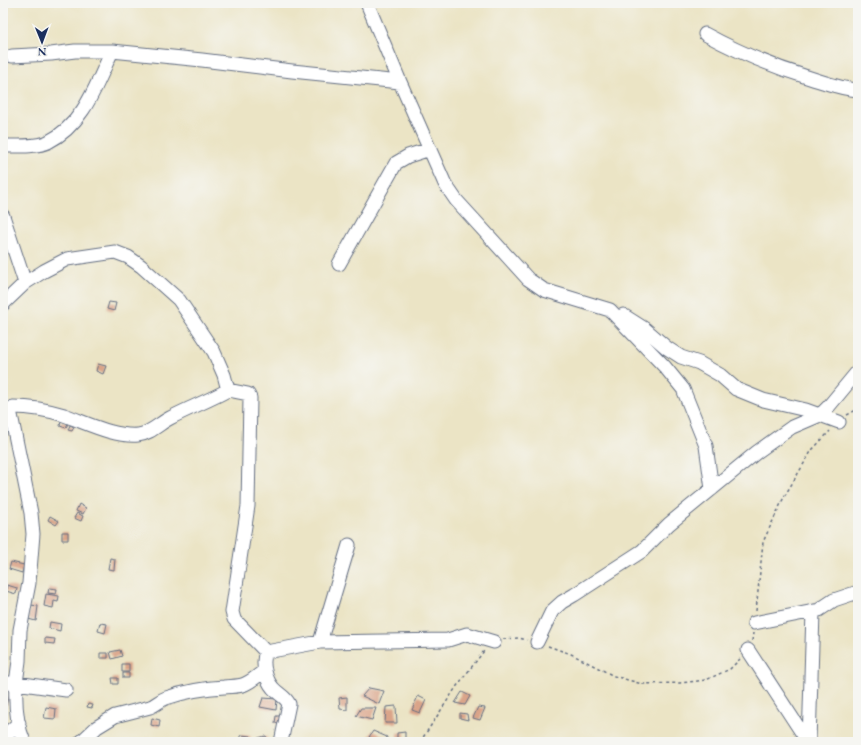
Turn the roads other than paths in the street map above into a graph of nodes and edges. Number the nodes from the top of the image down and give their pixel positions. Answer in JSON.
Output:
{"nodes":[{"id":1,"x":367,"y":3,"type":"edge"},
{"id":2,"x":705,"y":34,"type":"dead end"},
{"id":3,"x":112,"y":51,"type":"junction"},
{"id":4,"x":12,"y":56,"type":"dead end"},
{"id":5,"x":400,"y":82,"type":"junction"},
{"id":6,"x":858,"y":90,"type":"edge"},
{"id":7,"x":3,"y":146,"type":"edge"},
{"id":8,"x":430,"y":149,"type":"junction"},
{"id":9,"x":3,"y":216,"type":"edge"},
{"id":10,"x":339,"y":264,"type":"dead end"},
{"id":11,"x":25,"y":283,"type":"junction"},
{"id":12,"x":3,"y":304,"type":"edge"},
{"id":13,"x":610,"y":310,"type":"junction"},
{"id":14,"x":858,"y":371,"type":"edge"},
{"id":15,"x":228,"y":390,"type":"junction"},
{"id":16,"x":820,"y":415,"type":"junction"},
{"id":17,"x":839,"y":422,"type":"road end"},
{"id":18,"x":712,"y":489,"type":"junction"},
{"id":19,"x":349,"y":545,"type":"dead end"},
{"id":20,"x":858,"y":592,"type":"edge"},
{"id":21,"x":813,"y":612,"type":"junction"},
{"id":22,"x":754,"y":624,"type":"road end"},
{"id":23,"x":320,"y":642,"type":"junction"},
{"id":24,"x":494,"y":642,"type":"road end"},
{"id":25,"x":538,"y":642,"type":"road end"},
{"id":26,"x":748,"y":650,"type":"road end"},
{"id":27,"x":266,"y":652,"type":"junction"},
{"id":28,"x":265,"y":670,"type":"junction"},
{"id":29,"x":3,"y":683,"type":"edge"},
{"id":30,"x":16,"y":683,"type":"junction"},
{"id":31,"x":66,"y":690,"type":"dead end"},
{"id":32,"x":19,"y":723,"type":"junction"},
{"id":33,"x":3,"y":737,"type":"edge"},
{"id":34,"x":24,"y":742,"type":"edge"},
{"id":35,"x":81,"y":742,"type":"edge"},
{"id":36,"x":281,"y":742,"type":"edge"},
{"id":37,"x":808,"y":742,"type":"edge"}],
"edges":[{"from":1,"to":5,"type":"street"},
{"from":2,"to":6,"type":"street"},
{"from":3,"to":4,"type":"street"},
{"from":3,"to":5,"type":"street"},
{"from":3,"to":7,"type":"street"},
{"from":5,"to":8,"type":"street"},
{"from":8,"to":10,"type":"street"},
{"from":8,"to":13,"type":"street"},
{"from":9,"to":11,"type":"street"},
{"from":11,"to":12,"type":"street"},
{"from":11,"to":15,"type":"street"},
{"from":13,"to":16,"type":"street"},
{"from":13,"to":18,"type":"street"},
{"from":14,"to":16,"type":"street"},
{"from":15,"to":27,"type":"street"},
{"from":15,"to":30,"type":"street"},
{"from":16,"to":17,"type":"street"},
{"from":16,"to":18,"type":"street"},
{"from":18,"to":25,"type":"street"},
{"from":19,"to":23,"type":"street"},
{"from":20,"to":21,"type":"street"},
{"from":21,"to":22,"type":"street"},
{"from":21,"to":37,"type":"street"},
{"from":23,"to":24,"type":"street"},
{"from":23,"to":27,"type":"street"},
{"from":26,"to":37,"type":"street"},
{"from":27,"to":28,"type":"street"},
{"from":28,"to":35,"type":"street"},
{"from":28,"to":36,"type":"street"},
{"from":29,"to":30,"type":"street"},
{"from":30,"to":31,"type":"street"},
{"from":30,"to":32,"type":"street"},
{"from":32,"to":33,"type":"street"},
{"from":32,"to":34,"type":"street"}]}
